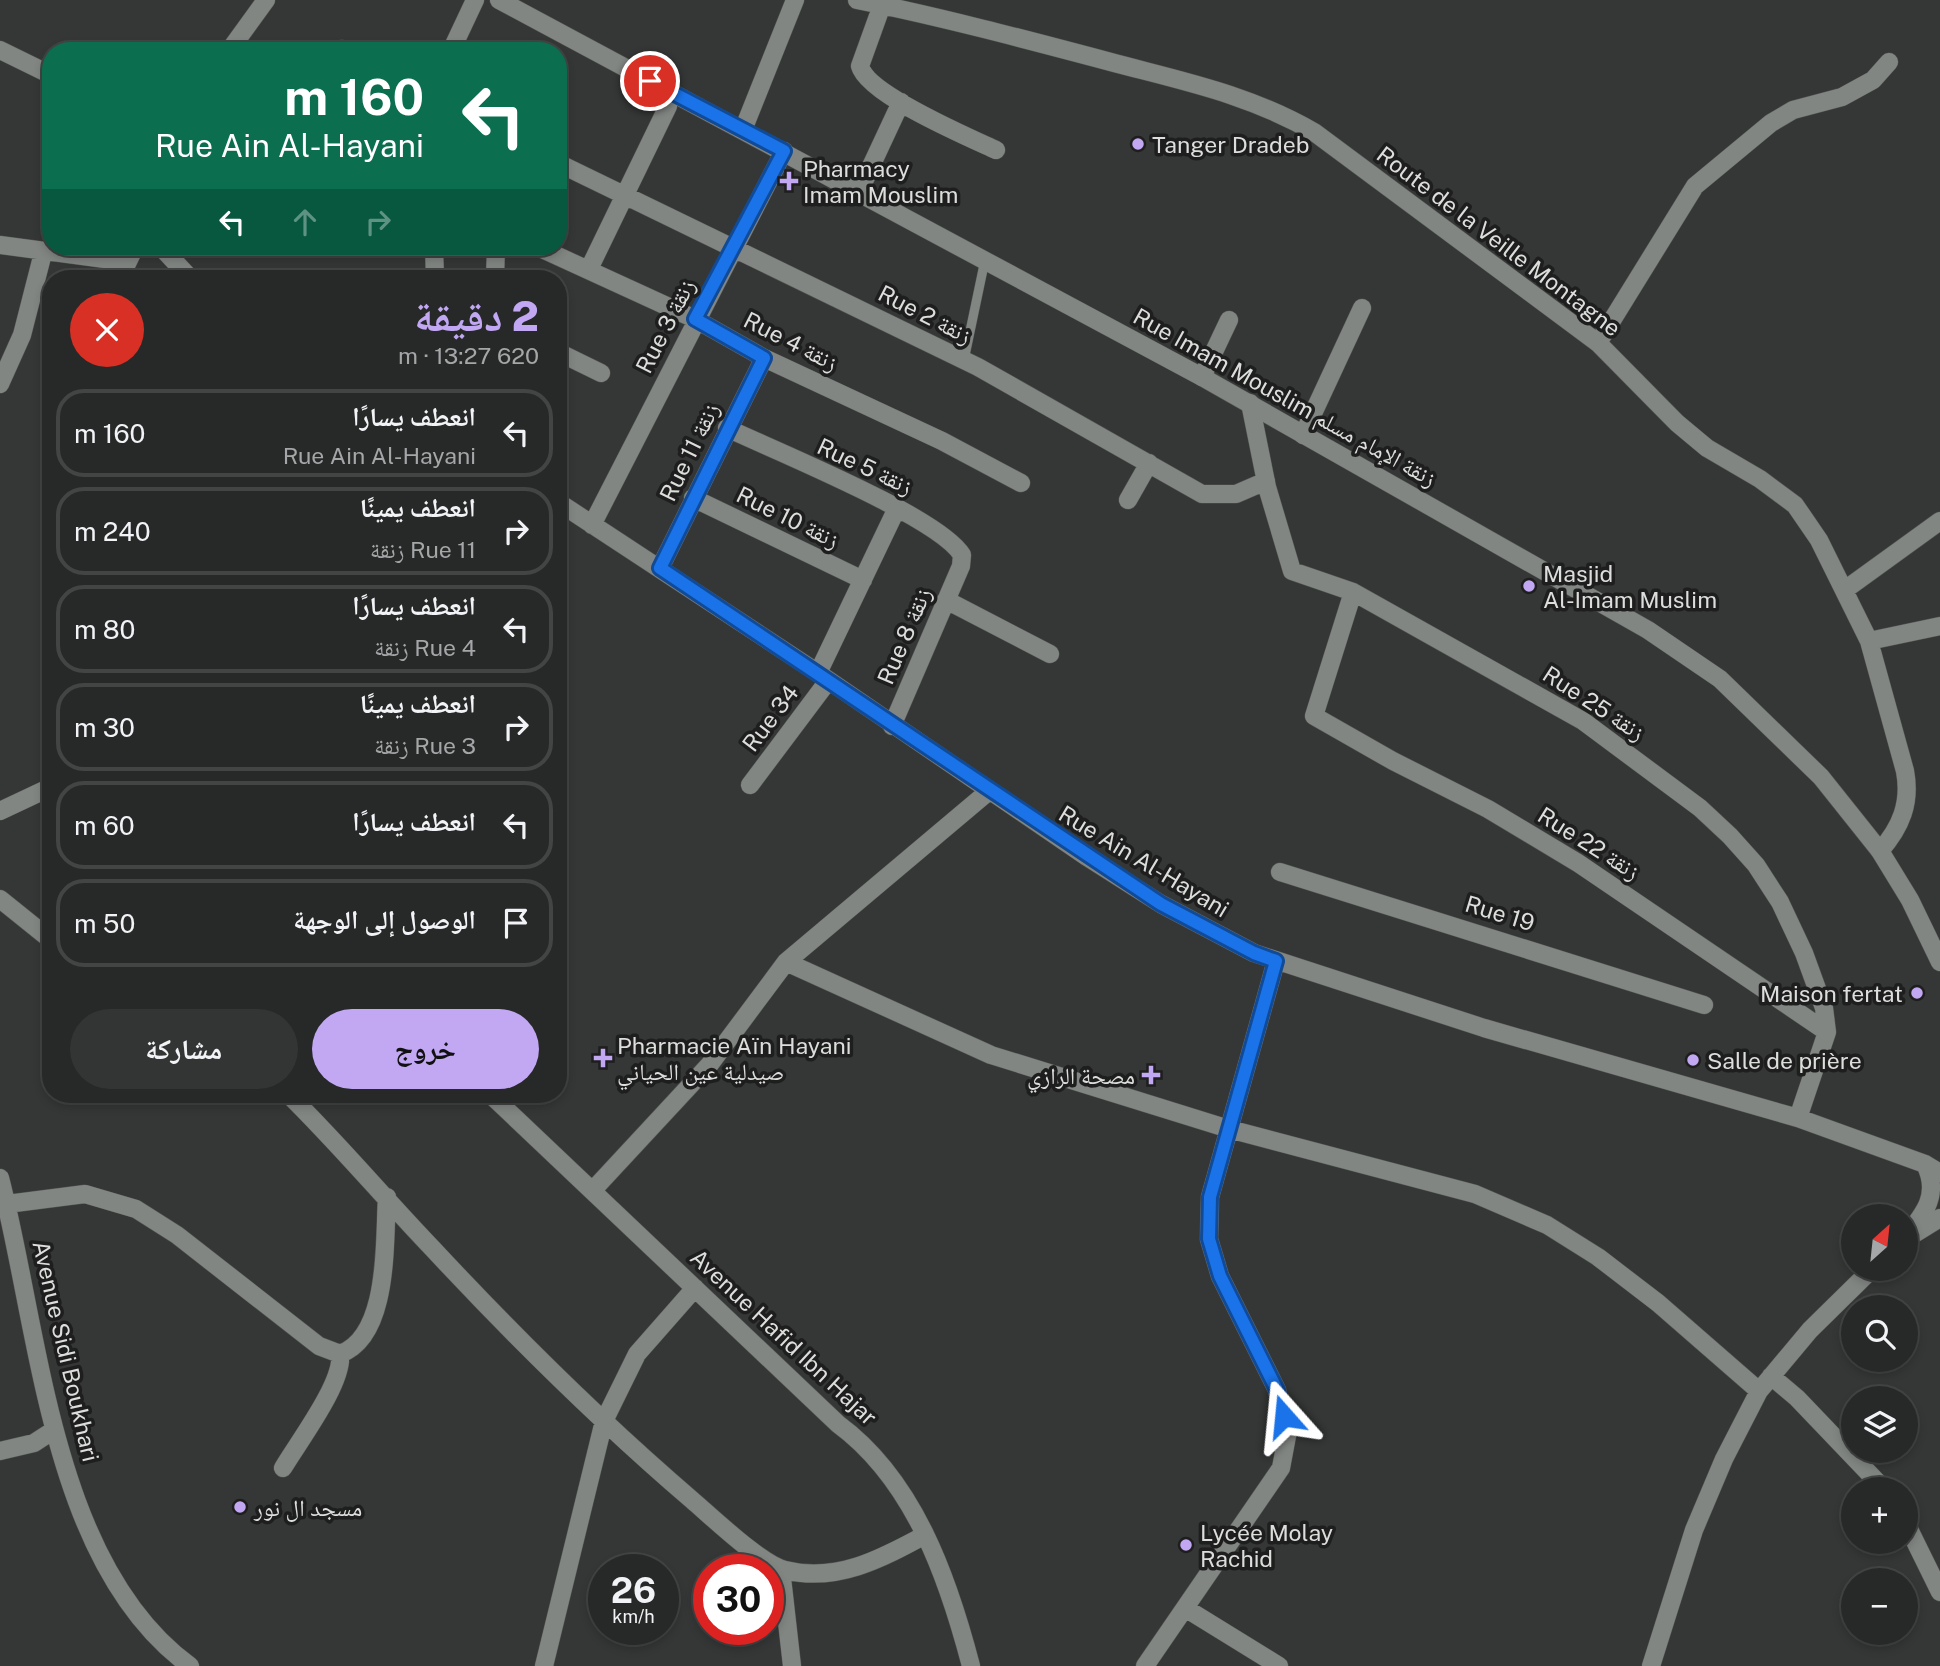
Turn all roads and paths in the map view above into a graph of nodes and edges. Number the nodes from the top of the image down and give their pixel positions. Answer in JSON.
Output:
{"nodes":[{"id":1,"x":266,"y":0,"type":"edge"},
{"id":2,"x":475,"y":0,"type":"edge"},
{"id":3,"x":499,"y":0,"type":"edge"},
{"id":4,"x":795,"y":0,"type":"edge"},
{"id":5,"x":857,"y":0,"type":"edge"},
{"id":6,"x":882,"y":5,"type":"junction"},
{"id":7,"x":236,"y":42,"type":"edge"},
{"id":8,"x":455,"y":42,"type":"edge"},
{"id":9,"x":0,"y":50,"type":"edge"},
{"id":10,"x":1889,"y":62,"type":"dead end"},
{"id":11,"x":42,"y":71,"type":"edge"},
{"id":12,"x":901,"y":102,"type":"junction"},
{"id":13,"x":668,"y":106,"type":"dead end"},
{"id":14,"x":743,"y":130,"type":"junction"},
{"id":15,"x":996,"y":150,"type":"dead end"},
{"id":16,"x":784,"y":151,"type":"junction"},
{"id":17,"x":567,"y":168,"type":"edge"},
{"id":18,"x":859,"y":192,"type":"junction"},
{"id":19,"x":626,"y":197,"type":"junction"},
{"id":20,"x":0,"y":245,"type":"edge"},
{"id":21,"x":733,"y":248,"type":"junction"},
{"id":22,"x":42,"y":253,"type":"edge"},
{"id":23,"x":42,"y":256,"type":"edge"},
{"id":24,"x":58,"y":256,"type":"edge"},
{"id":25,"x":170,"y":256,"type":"edge"},
{"id":26,"x":559,"y":256,"type":"edge"},
{"id":27,"x":985,"y":260,"type":"junction"},
{"id":28,"x":125,"y":269,"type":"edge"},
{"id":29,"x":589,"y":269,"type":"junction"},
{"id":30,"x":183,"y":270,"type":"edge"},
{"id":31,"x":1362,"y":308,"type":"dead end"},
{"id":32,"x":695,"y":319,"type":"junction"},
{"id":33,"x":1229,"y":320,"type":"dead end"},
{"id":34,"x":1598,"y":344,"type":"junction"},
{"id":35,"x":567,"y":356,"type":"edge"},
{"id":36,"x":764,"y":358,"type":"junction"},
{"id":37,"x":964,"y":360,"type":"junction"},
{"id":38,"x":601,"y":373,"type":"dead end"},
{"id":39,"x":1202,"y":377,"type":"junction"},
{"id":40,"x":0,"y":384,"type":"edge"},
{"id":41,"x":1250,"y":403,"type":"junction"},
{"id":42,"x":727,"y":428,"type":"junction"},
{"id":43,"x":1303,"y":435,"type":"junction"},
{"id":44,"x":1149,"y":463,"type":"junction"},
{"id":45,"x":1266,"y":481,"type":"junction"},
{"id":46,"x":1021,"y":483,"type":"dead end"},
{"id":47,"x":693,"y":498,"type":"junction"},
{"id":48,"x":1128,"y":500,"type":"dead end"},
{"id":49,"x":567,"y":508,"type":"edge"},
{"id":50,"x":897,"y":509,"type":"junction"},
{"id":51,"x":1940,"y":522,"type":"edge"},
{"id":52,"x":592,"y":525,"type":"junction"},
{"id":53,"x":961,"y":566,"type":"joint"},
{"id":54,"x":660,"y":568,"type":"junction"},
{"id":55,"x":863,"y":580,"type":"junction"},
{"id":56,"x":1846,"y":589,"type":"junction"},
{"id":57,"x":1353,"y":592,"type":"junction"},
{"id":58,"x":946,"y":600,"type":"junction"},
{"id":59,"x":1940,"y":626,"type":"edge"},
{"id":60,"x":1869,"y":641,"type":"junction"},
{"id":61,"x":1050,"y":654,"type":"dead end"},
{"id":62,"x":823,"y":677,"type":"junction"},
{"id":63,"x":892,"y":726,"type":"junction"},
{"id":64,"x":750,"y":785,"type":"dead end"},
{"id":65,"x":42,"y":791,"type":"edge"},
{"id":66,"x":989,"y":791,"type":"junction"},
{"id":67,"x":0,"y":811,"type":"edge"},
{"id":68,"x":1880,"y":850,"type":"junction"},
{"id":69,"x":1280,"y":872,"type":"dead end"},
{"id":70,"x":0,"y":899,"type":"edge"},
{"id":71,"x":42,"y":933,"type":"edge"},
{"id":72,"x":1276,"y":961,"type":"junction"},
{"id":73,"x":786,"y":962,"type":"junction"},
{"id":74,"x":1940,"y":962,"type":"edge"},
{"id":75,"x":1704,"y":1005,"type":"dead end"},
{"id":76,"x":1828,"y":1032,"type":"junction"},
{"id":77,"x":297,"y":1103,"type":"edge"},
{"id":78,"x":500,"y":1103,"type":"edge"},
{"id":79,"x":1798,"y":1118,"type":"junction"},
{"id":80,"x":1229,"y":1129,"type":"junction"},
{"id":81,"x":1935,"y":1168,"type":"edge"},
{"id":82,"x":0,"y":1178,"type":"edge"},
{"id":83,"x":593,"y":1191,"type":"junction"},
{"id":84,"x":387,"y":1197,"type":"junction"},
{"id":85,"x":7,"y":1204,"type":"junction"},
{"id":86,"x":1940,"y":1218,"type":"edge"},
{"id":87,"x":1918,"y":1220,"type":"edge"},
{"id":88,"x":1918,"y":1231,"type":"edge"},
{"id":89,"x":1860,"y":1281,"type":"edge"},
{"id":90,"x":695,"y":1288,"type":"junction"},
{"id":91,"x":340,"y":1354,"type":"junction"},
{"id":92,"x":1771,"y":1376,"type":"junction"},
{"id":93,"x":1759,"y":1391,"type":"junction"},
{"id":94,"x":604,"y":1422,"type":"junction"},
{"id":95,"x":54,"y":1430,"type":"junction"},
{"id":96,"x":0,"y":1451,"type":"edge"},
{"id":97,"x":283,"y":1468,"type":"dead end"},
{"id":98,"x":1873,"y":1477,"type":"edge"},
{"id":99,"x":925,"y":1535,"type":"junction"},
{"id":100,"x":1918,"y":1548,"type":"edge"},
{"id":101,"x":761,"y":1554,"type":"edge"},
{"id":102,"x":784,"y":1570,"type":"edge"},
{"id":103,"x":1940,"y":1592,"type":"edge"},
{"id":104,"x":784,"y":1595,"type":"edge"},
{"id":105,"x":1185,"y":1608,"type":"junction"},
{"id":106,"x":180,"y":1664,"type":"edge"},
{"id":107,"x":544,"y":1666,"type":"edge"},
{"id":108,"x":792,"y":1666,"type":"edge"},
{"id":109,"x":971,"y":1666,"type":"edge"},
{"id":110,"x":1145,"y":1666,"type":"edge"},
{"id":111,"x":1279,"y":1666,"type":"edge"},
{"id":112,"x":1651,"y":1666,"type":"edge"}],
"edges":[{"from":1,"to":7,"type":"street"},
{"from":2,"to":8,"type":"street"},
{"from":3,"to":14,"type":"street","name":"Rue Imam Mouslim زنقة الإمام مسلم"},
{"from":4,"to":14,"type":"street"},
{"from":5,"to":6,"type":"street","name":"Route de la Veille Montagne"},
{"from":6,"to":12,"type":"street"},
{"from":6,"to":34,"type":"street","name":"Route de la Veille Montagne"},
{"from":9,"to":11,"type":"street"},
{"from":10,"to":34,"type":"street"},
{"from":12,"to":15,"type":"street"},
{"from":12,"to":18,"type":"street"},
{"from":13,"to":19,"type":"street"},
{"from":14,"to":16,"type":"street","name":"Rue Imam Mouslim زنقة الإمام مسلم"},
{"from":16,"to":18,"type":"street","name":"Rue Imam Mouslim زنقة الإمام مسلم"},
{"from":16,"to":21,"type":"street","name":"Rue 3 زنقة"},
{"from":17,"to":19,"type":"street","name":"Rue 2 زنقة"},
{"from":18,"to":27,"type":"street","name":"Rue Imam Mouslim زنقة الإمام مسلم"},
{"from":19,"to":21,"type":"street","name":"Rue 2 زنقة"},
{"from":19,"to":29,"type":"street"},
{"from":20,"to":22,"type":"street"},
{"from":21,"to":32,"type":"street","name":"Rue 3 زنقة"},
{"from":21,"to":37,"type":"street","name":"Rue 2 زنقة"},
{"from":23,"to":40,"type":"street"},
{"from":24,"to":28,"type":"street"},
{"from":25,"to":30,"type":"street"},
{"from":26,"to":29,"type":"street","name":"Rue 4 زنقة"},
{"from":27,"to":37,"type":"lane"},
{"from":27,"to":39,"type":"street","name":"Rue Imam Mouslim زنقة الإمام مسلم"},
{"from":29,"to":32,"type":"street","name":"Rue 4 زنقة"},
{"from":31,"to":43,"type":"street"},
{"from":32,"to":36,"type":"street","name":"Rue 4 زنقة"},
{"from":32,"to":52,"type":"street","name":"Rue 3 زنقة"},
{"from":33,"to":39,"type":"street"},
{"from":34,"to":56,"type":"street","name":"Route de la Veille Montagne"},
{"from":35,"to":38,"type":"street"},
{"from":36,"to":42,"type":"street","name":"Rue 11 زنقة"},
{"from":36,"to":46,"type":"street","name":"Rue 4 زنقة"},
{"from":37,"to":44,"type":"street","name":"Rue 2 زنقة"},
{"from":39,"to":41,"type":"street","name":"Rue Imam Mouslim زنقة الإمام مسلم"},
{"from":41,"to":43,"type":"street","name":"Rue Imam Mouslim زنقة الإمام مسلم"},
{"from":41,"to":45,"type":"street","name":"Rue 25 زنقة"},
{"from":42,"to":47,"type":"street","name":"Rue 11 زنقة"},
{"from":42,"to":50,"type":"street","name":"Rue 5 زنقة"},
{"from":43,"to":68,"type":"street","name":"Rue Imam Mouslim زنقة الإمام مسلم"},
{"from":44,"to":45,"type":"street","name":"Rue 2 زنقة"},
{"from":44,"to":48,"type":"street"},
{"from":45,"to":57,"type":"street","name":"Rue 25 زنقة"},
{"from":47,"to":54,"type":"street","name":"Rue 11 زنقة"},
{"from":47,"to":55,"type":"street","name":"Rue 10 زنقة"},
{"from":49,"to":52,"type":"street","name":"Rue Ain Al-Hayani"},
{"from":50,"to":53,"type":"street","name":"Rue 5 زنقة"},
{"from":50,"to":55,"type":"street","name":"Rue 34"},
{"from":51,"to":56,"type":"street"},
{"from":52,"to":54,"type":"street","name":"Rue Ain Al-Hayani"},
{"from":53,"to":58,"type":"street","name":"Rue 8 زنقة"},
{"from":54,"to":62,"type":"street","name":"Rue Ain Al-Hayani"},
{"from":55,"to":62,"type":"street","name":"Rue 34"},
{"from":56,"to":60,"type":"street","name":"Route de la Veille Montagne"},
{"from":57,"to":76,"type":"street","name":"Rue 25 زنقة"},
{"from":57,"to":76,"type":"street","name":"Rue 22 زنقة"},
{"from":58,"to":61,"type":"street"},
{"from":58,"to":63,"type":"street","name":"Rue 8 زنقة"},
{"from":59,"to":60,"type":"street"},
{"from":60,"to":68,"type":"street","name":"Route de la Veille Montagne"},
{"from":62,"to":63,"type":"street","name":"Rue Ain Al-Hayani"},
{"from":62,"to":64,"type":"street","name":"Rue 34"},
{"from":63,"to":66,"type":"street","name":"Rue Ain Al-Hayani"},
{"from":65,"to":67,"type":"street"},
{"from":66,"to":72,"type":"street","name":"Rue Ain Al-Hayani"},
{"from":66,"to":73,"type":"street"},
{"from":68,"to":74,"type":"street","name":"Rue Imam Mouslim زنقة الإمام مسلم"},
{"from":69,"to":75,"type":"street","name":"Rue 19"},
{"from":70,"to":71,"type":"street"},
{"from":72,"to":79,"type":"street","name":"Rue Ain Al-Hayani"},
{"from":72,"to":80,"type":"street"},
{"from":73,"to":80,"type":"street"},
{"from":73,"to":83,"type":"street"},
{"from":76,"to":79,"type":"street"},
{"from":77,"to":84,"type":"street"},
{"from":78,"to":83,"type":"street","name":"Avenue Hafid Ibn Hajar"},
{"from":79,"to":81,"type":"street","name":"Rue Ain Al-Hayani"},
{"from":80,"to":93,"type":"street"},
{"from":80,"to":105,"type":"street"},
{"from":81,"to":87,"type":"street"},
{"from":82,"to":85,"type":"street","name":"Avenue Sidi Boukhari"},
{"from":83,"to":90,"type":"street","name":"Avenue Hafid Ibn Hajar"},
{"from":84,"to":91,"type":"street"},
{"from":84,"to":94,"type":"street"},
{"from":85,"to":91,"type":"street"},
{"from":85,"to":95,"type":"street","name":"Avenue Sidi Boukhari"},
{"from":86,"to":88,"type":"street"},
{"from":89,"to":92,"type":"street"},
{"from":90,"to":94,"type":"street"},
{"from":90,"to":99,"type":"street","name":"Avenue Hafid Ibn Hajar"},
{"from":91,"to":97,"type":"street"},
{"from":92,"to":93,"type":"street"},
{"from":92,"to":98,"type":"street"},
{"from":93,"to":112,"type":"street"},
{"from":94,"to":101,"type":"street"},
{"from":94,"to":107,"type":"street"},
{"from":95,"to":96,"type":"street"},
{"from":95,"to":106,"type":"street","name":"Avenue Sidi Boukhari"},
{"from":99,"to":102,"type":"street"},
{"from":99,"to":109,"type":"street","name":"Avenue Hafid Ibn Hajar"},
{"from":100,"to":103,"type":"street"},
{"from":104,"to":108,"type":"street"},
{"from":105,"to":110,"type":"street"},
{"from":105,"to":111,"type":"street"}]}
